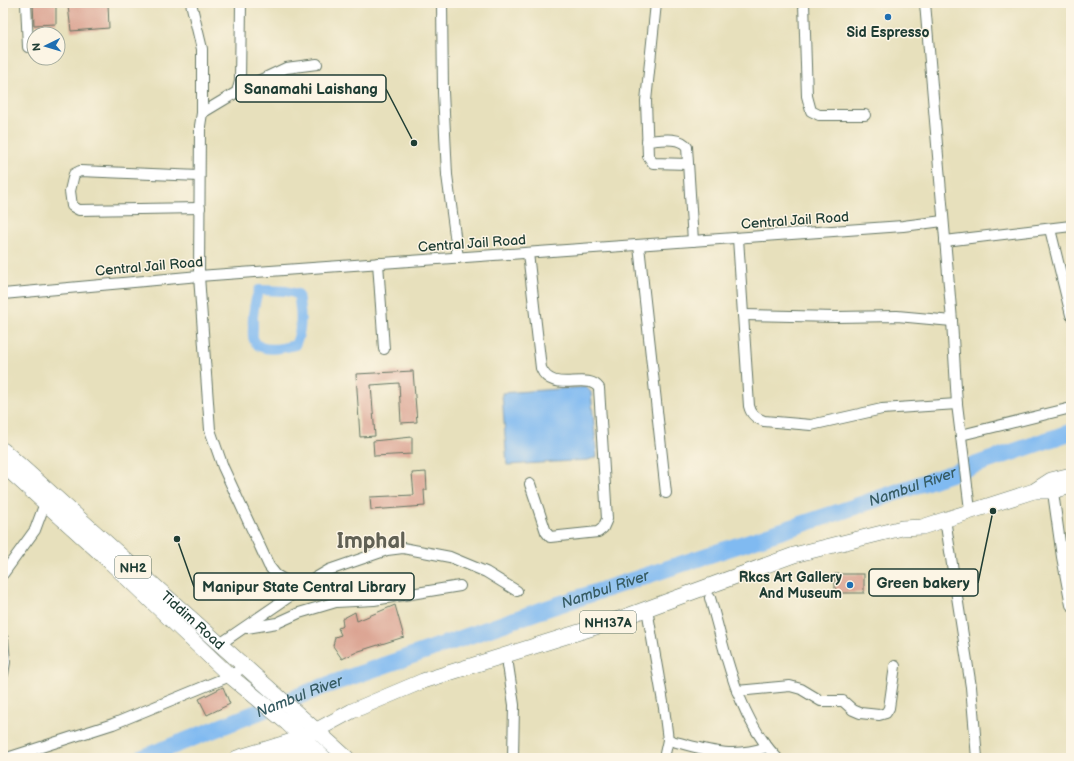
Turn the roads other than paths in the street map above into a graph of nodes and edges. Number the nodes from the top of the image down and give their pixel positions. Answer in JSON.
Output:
{"nodes":[{"id":1,"x":26,"y":3,"type":"edge"},
{"id":2,"x":191,"y":3,"type":"edge"},
{"id":3,"x":241,"y":3,"type":"edge"},
{"id":4,"x":442,"y":3,"type":"edge"},
{"id":5,"x":656,"y":3,"type":"edge"},
{"id":6,"x":804,"y":3,"type":"edge"},
{"id":7,"x":925,"y":3,"type":"edge"},
{"id":8,"x":27,"y":26,"type":"edge"},
{"id":9,"x":317,"y":64,"type":"dead end"},
{"id":10,"x":238,"y":88,"type":"junction"},
{"id":11,"x":202,"y":113,"type":"junction"},
{"id":12,"x":865,"y":115,"type":"dead end"},
{"id":13,"x":647,"y":141,"type":"junction"},
{"id":14,"x":688,"y":164,"type":"junction"},
{"id":15,"x":199,"y":176,"type":"junction"},
{"id":16,"x":200,"y":208,"type":"junction"},
{"id":17,"x":943,"y":221,"type":"junction"},
{"id":18,"x":1071,"y":226,"type":"edge"},
{"id":19,"x":1050,"y":229,"type":"junction"},
{"id":20,"x":738,"y":238,"type":"junction"},
{"id":21,"x":693,"y":241,"type":"junction"},
{"id":22,"x":945,"y":241,"type":"junction"},
{"id":23,"x":639,"y":246,"type":"junction"},
{"id":24,"x":528,"y":253,"type":"junction"},
{"id":25,"x":458,"y":258,"type":"junction"},
{"id":26,"x":378,"y":263,"type":"junction"},
{"id":27,"x":199,"y":276,"type":"junction"},
{"id":28,"x":3,"y":294,"type":"edge"},
{"id":29,"x":743,"y":315,"type":"junction"},
{"id":30,"x":1071,"y":315,"type":"edge"},
{"id":31,"x":952,"y":321,"type":"junction"},
{"id":32,"x":384,"y":349,"type":"dead end"},
{"id":33,"x":957,"y":404,"type":"junction"},
{"id":34,"x":1071,"y":408,"type":"edge"},
{"id":35,"x":962,"y":440,"type":"junction"},
{"id":36,"x":3,"y":450,"type":"edge"},
{"id":37,"x":3,"y":465,"type":"edge"},
{"id":38,"x":1071,"y":475,"type":"edge"},
{"id":39,"x":530,"y":484,"type":"dead end"},
{"id":40,"x":1052,"y":485,"type":"junction"},
{"id":41,"x":1071,"y":486,"type":"edge"},
{"id":42,"x":666,"y":493,"type":"dead end"},
{"id":43,"x":49,"y":499,"type":"junction"},
{"id":44,"x":970,"y":510,"type":"junction"},
{"id":45,"x":945,"y":519,"type":"junction"},
{"id":46,"x":3,"y":574,"type":"edge"},
{"id":47,"x":460,"y":586,"type":"dead end"},
{"id":48,"x":295,"y":590,"type":"junction"},
{"id":49,"x":517,"y":591,"type":"dead end"},
{"id":50,"x":710,"y":598,"type":"dead end"},
{"id":51,"x":1071,"y":605,"type":"edge"},
{"id":52,"x":647,"y":609,"type":"junction"},
{"id":53,"x":243,"y":628,"type":"junction"},
{"id":54,"x":3,"y":639,"type":"edge"},
{"id":55,"x":220,"y":644,"type":"junction"},
{"id":56,"x":508,"y":664,"type":"dead end"},
{"id":57,"x":895,"y":666,"type":"dead end"},
{"id":58,"x":244,"y":667,"type":"junction"},
{"id":59,"x":3,"y":674,"type":"edge"},
{"id":60,"x":230,"y":676,"type":"junction"},
{"id":61,"x":257,"y":688,"type":"junction"},
{"id":62,"x":737,"y":691,"type":"junction"},
{"id":63,"x":313,"y":727,"type":"junction"},
{"id":64,"x":668,"y":740,"type":"junction"},
{"id":65,"x":767,"y":747,"type":"junction"},
{"id":66,"x":3,"y":748,"type":"edge"},
{"id":67,"x":294,"y":748,"type":"edge"},
{"id":68,"x":318,"y":753,"type":"edge"},
{"id":69,"x":6,"y":758,"type":"edge"},
{"id":70,"x":237,"y":758,"type":"edge"},
{"id":71,"x":277,"y":758,"type":"edge"},
{"id":72,"x":347,"y":758,"type":"edge"},
{"id":73,"x":513,"y":758,"type":"edge"},
{"id":74,"x":664,"y":758,"type":"edge"},
{"id":75,"x":777,"y":758,"type":"edge"},
{"id":76,"x":977,"y":758,"type":"edge"}],
"edges":[{"from":1,"to":8,"type":"street"},
{"from":2,"to":11,"type":"street"},
{"from":3,"to":10,"type":"street"},
{"from":4,"to":25,"type":"street"},
{"from":5,"to":13,"type":"street"},
{"from":6,"to":12,"type":"street"},
{"from":7,"to":17,"type":"street"},
{"from":9,"to":10,"type":"street"},
{"from":10,"to":11,"type":"street"},
{"from":11,"to":15,"type":"street"},
{"from":13,"to":14,"type":"street"},
{"from":13,"to":14,"type":"street"},
{"from":14,"to":21,"type":"street"},
{"from":15,"to":16,"type":"street"},
{"from":15,"to":16,"type":"street"},
{"from":16,"to":27,"type":"street"},
{"from":17,"to":20,"type":"street","name":"Central Jail Road"},
{"from":17,"to":22,"type":"street"},
{"from":18,"to":19,"type":"street"},
{"from":19,"to":22,"type":"street"},
{"from":19,"to":30,"type":"street"},
{"from":20,"to":21,"type":"street","name":"Central Jail Road"},
{"from":20,"to":29,"type":"street"},
{"from":21,"to":23,"type":"street","name":"Central Jail Road"},
{"from":22,"to":31,"type":"street"},
{"from":23,"to":24,"type":"street","name":"Central Jail Road"},
{"from":23,"to":42,"type":"street"},
{"from":24,"to":25,"type":"street","name":"Central Jail Road"},
{"from":24,"to":39,"type":"street"},
{"from":25,"to":26,"type":"street","name":"Central Jail Road"},
{"from":26,"to":27,"type":"street","name":"Central Jail Road"},
{"from":26,"to":32,"type":"street"},
{"from":27,"to":28,"type":"street","name":"Central Jail Road"},
{"from":27,"to":48,"type":"street"},
{"from":29,"to":31,"type":"street"},
{"from":29,"to":33,"type":"street"},
{"from":31,"to":33,"type":"street"},
{"from":33,"to":35,"type":"street"},
{"from":34,"to":35,"type":"street"},
{"from":35,"to":44,"type":"street"},
{"from":36,"to":43,"type":"highway","name":"Tiddim Road","number":"NH2"},
{"from":37,"to":43,"type":"highway","number":"NH2"},
{"from":38,"to":40,"type":"highway","number":"NH137A"},
{"from":40,"to":41,"type":"highway","number":"NH137A"},
{"from":40,"to":44,"type":"highway","number":"NH137A"},
{"from":40,"to":51,"type":"street"},
{"from":43,"to":46,"type":"street"},
{"from":43,"to":55,"type":"highway","name":"Tiddim Road","number":"NH2"},
{"from":43,"to":60,"type":"highway","number":"NH2"},
{"from":44,"to":45,"type":"highway","number":"NH137A"},
{"from":45,"to":52,"type":"highway","number":"NH137A"},
{"from":45,"to":76,"type":"street"},
{"from":47,"to":53,"type":"street"},
{"from":48,"to":49,"type":"street"},
{"from":48,"to":53,"type":"street"},
{"from":50,"to":62,"type":"street"},
{"from":52,"to":63,"type":"highway","number":"NH137A"},
{"from":52,"to":64,"type":"street"},
{"from":53,"to":55,"type":"street"},
{"from":54,"to":59,"type":"street"},
{"from":55,"to":58,"type":"highway","name":"Tiddim Road","number":"NH2"},
{"from":56,"to":73,"type":"street"},
{"from":57,"to":62,"type":"street"},
{"from":58,"to":60,"type":"street"},
{"from":58,"to":61,"type":"highway","name":"Tiddim Road","number":"NH2"},
{"from":60,"to":61,"type":"highway","number":"NH2"},
{"from":60,"to":69,"type":"street"},
{"from":61,"to":63,"type":"highway","name":"Tiddim Road","number":"NH2"},
{"from":61,"to":67,"type":"highway","number":"NH2"},
{"from":62,"to":65,"type":"street"},
{"from":63,"to":67,"type":"highway","number":"NH137A"},
{"from":63,"to":72,"type":"highway","name":"Tiddim Road","number":"NH2"},
{"from":64,"to":65,"type":"street"},
{"from":64,"to":74,"type":"street"},
{"from":65,"to":75,"type":"street"},
{"from":66,"to":69,"type":"street"},
{"from":67,"to":68,"type":"highway","number":"NH2"},
{"from":67,"to":70,"type":"highway"},
{"from":67,"to":71,"type":"highway"}]}
